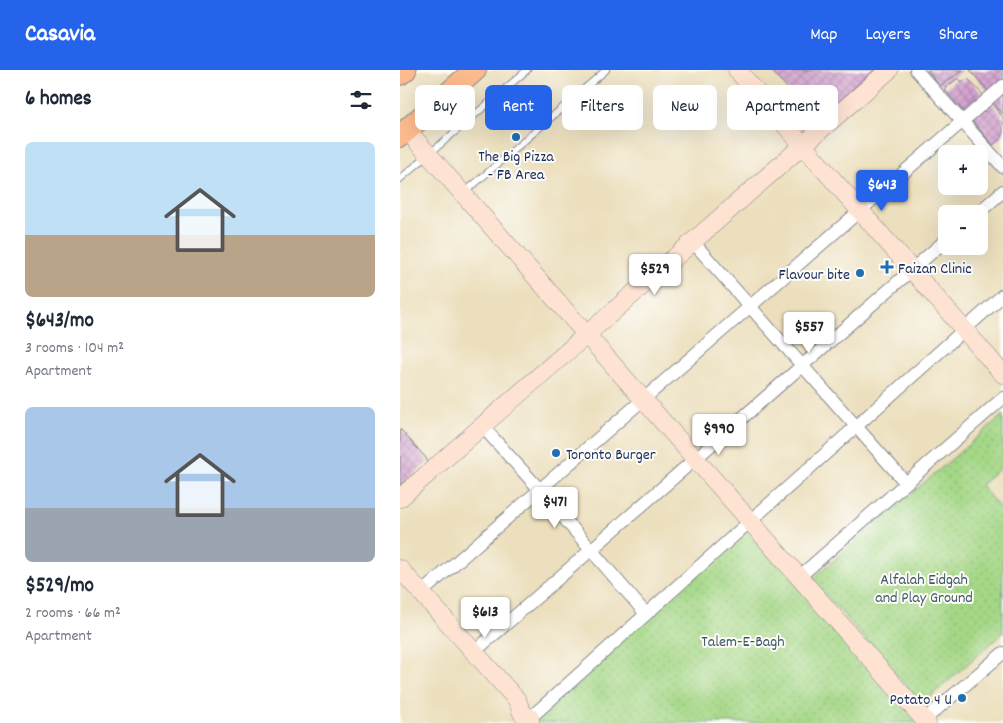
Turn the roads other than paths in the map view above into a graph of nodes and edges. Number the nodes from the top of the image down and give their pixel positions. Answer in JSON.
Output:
{"nodes":[{"id":1,"x":405,"y":70,"type":"edge"},
{"id":2,"x":476,"y":70,"type":"edge"},
{"id":3,"x":527,"y":70,"type":"edge"},
{"id":4,"x":606,"y":70,"type":"edge"},
{"id":5,"x":737,"y":70,"type":"edge"},
{"id":6,"x":889,"y":70,"type":"edge"},
{"id":7,"x":916,"y":70,"type":"edge"},
{"id":8,"x":400,"y":74,"type":"edge"},
{"id":9,"x":1003,"y":86,"type":"edge"},
{"id":10,"x":962,"y":122,"type":"junction"},
{"id":11,"x":403,"y":133,"type":"edge"},
{"id":12,"x":803,"y":145,"type":"junction"},
{"id":13,"x":428,"y":154,"type":"junction"},
{"id":14,"x":1003,"y":167,"type":"edge"},
{"id":15,"x":400,"y":178,"type":"edge"},
{"id":16,"x":1003,"y":191,"type":"edge"},
{"id":17,"x":463,"y":194,"type":"junction"},
{"id":18,"x":987,"y":205,"type":"edge"},
{"id":19,"x":860,"y":211,"type":"junction"},
{"id":20,"x":693,"y":242,"type":"junction"},
{"id":21,"x":938,"y":247,"type":"edge"},
{"id":22,"x":912,"y":270,"type":"junction"},
{"id":23,"x":1003,"y":294,"type":"edge"},
{"id":24,"x":750,"y":307,"type":"junction"},
{"id":25,"x":964,"y":330,"type":"junction"},
{"id":26,"x":586,"y":335,"type":"junction"},
{"id":27,"x":801,"y":366,"type":"junction"},
{"id":28,"x":1003,"y":374,"type":"edge"},
{"id":29,"x":1003,"y":398,"type":"edge"},
{"id":30,"x":644,"y":400,"type":"junction"},
{"id":31,"x":482,"y":426,"type":"junction"},
{"id":32,"x":856,"y":427,"type":"junction"},
{"id":33,"x":695,"y":459,"type":"junction"},
{"id":34,"x":906,"y":483,"type":"junction"},
{"id":35,"x":540,"y":490,"type":"junction"},
{"id":36,"x":400,"y":498,"type":"edge"},
{"id":37,"x":750,"y":521,"type":"junction"},
{"id":38,"x":590,"y":550,"type":"junction"},
{"id":39,"x":400,"y":569,"type":"edge"},
{"id":40,"x":799,"y":577,"type":"junction"},
{"id":41,"x":421,"y":593,"type":"junction"},
{"id":42,"x":646,"y":614,"type":"junction"},
{"id":43,"x":474,"y":652,"type":"junction"},
{"id":44,"x":1003,"y":653,"type":"edge"},
{"id":45,"x":530,"y":721,"type":"edge"},
{"id":46,"x":926,"y":721,"type":"edge"}],
"edges":[{"from":1,"to":8,"type":"highway"},
{"from":2,"to":11,"type":"highway"},
{"from":3,"to":13,"type":"lane"},
{"from":4,"to":17,"type":"lane"},
{"from":5,"to":12,"type":"street"},
{"from":6,"to":12,"type":"street"},
{"from":7,"to":10,"type":"street"},
{"from":9,"to":10,"type":"street"},
{"from":10,"to":14,"type":"street"},
{"from":10,"to":19,"type":"street"},
{"from":11,"to":13,"type":"street"},
{"from":12,"to":19,"type":"street"},
{"from":12,"to":20,"type":"street"},
{"from":13,"to":15,"type":"lane"},
{"from":13,"to":17,"type":"street"},
{"from":16,"to":18,"type":"street"},
{"from":17,"to":26,"type":"street"},
{"from":19,"to":22,"type":"street"},
{"from":19,"to":24,"type":"street"},
{"from":20,"to":24,"type":"street"},
{"from":20,"to":26,"type":"street"},
{"from":21,"to":22,"type":"street"},
{"from":22,"to":25,"type":"street"},
{"from":22,"to":27,"type":"street"},
{"from":23,"to":25,"type":"street"},
{"from":24,"to":27,"type":"street"},
{"from":24,"to":30,"type":"street"},
{"from":25,"to":28,"type":"street"},
{"from":25,"to":32,"type":"street"},
{"from":26,"to":30,"type":"street"},
{"from":26,"to":31,"type":"street"},
{"from":27,"to":32,"type":"street"},
{"from":27,"to":33,"type":"street"},
{"from":29,"to":34,"type":"street"},
{"from":30,"to":33,"type":"street"},
{"from":30,"to":35,"type":"street"},
{"from":31,"to":35,"type":"street"},
{"from":31,"to":36,"type":"street"},
{"from":32,"to":34,"type":"street"},
{"from":32,"to":37,"type":"street"},
{"from":33,"to":37,"type":"street"},
{"from":33,"to":38,"type":"street"},
{"from":34,"to":40,"type":"street"},
{"from":35,"to":38,"type":"street"},
{"from":35,"to":41,"type":"street"},
{"from":37,"to":40,"type":"street"},
{"from":37,"to":42,"type":"street"},
{"from":38,"to":42,"type":"street"},
{"from":38,"to":43,"type":"street"},
{"from":39,"to":41,"type":"street"},
{"from":40,"to":46,"type":"street"},
{"from":41,"to":43,"type":"street"},
{"from":42,"to":45,"type":"street"},
{"from":43,"to":45,"type":"street"},
{"from":44,"to":46,"type":"street"}]}
